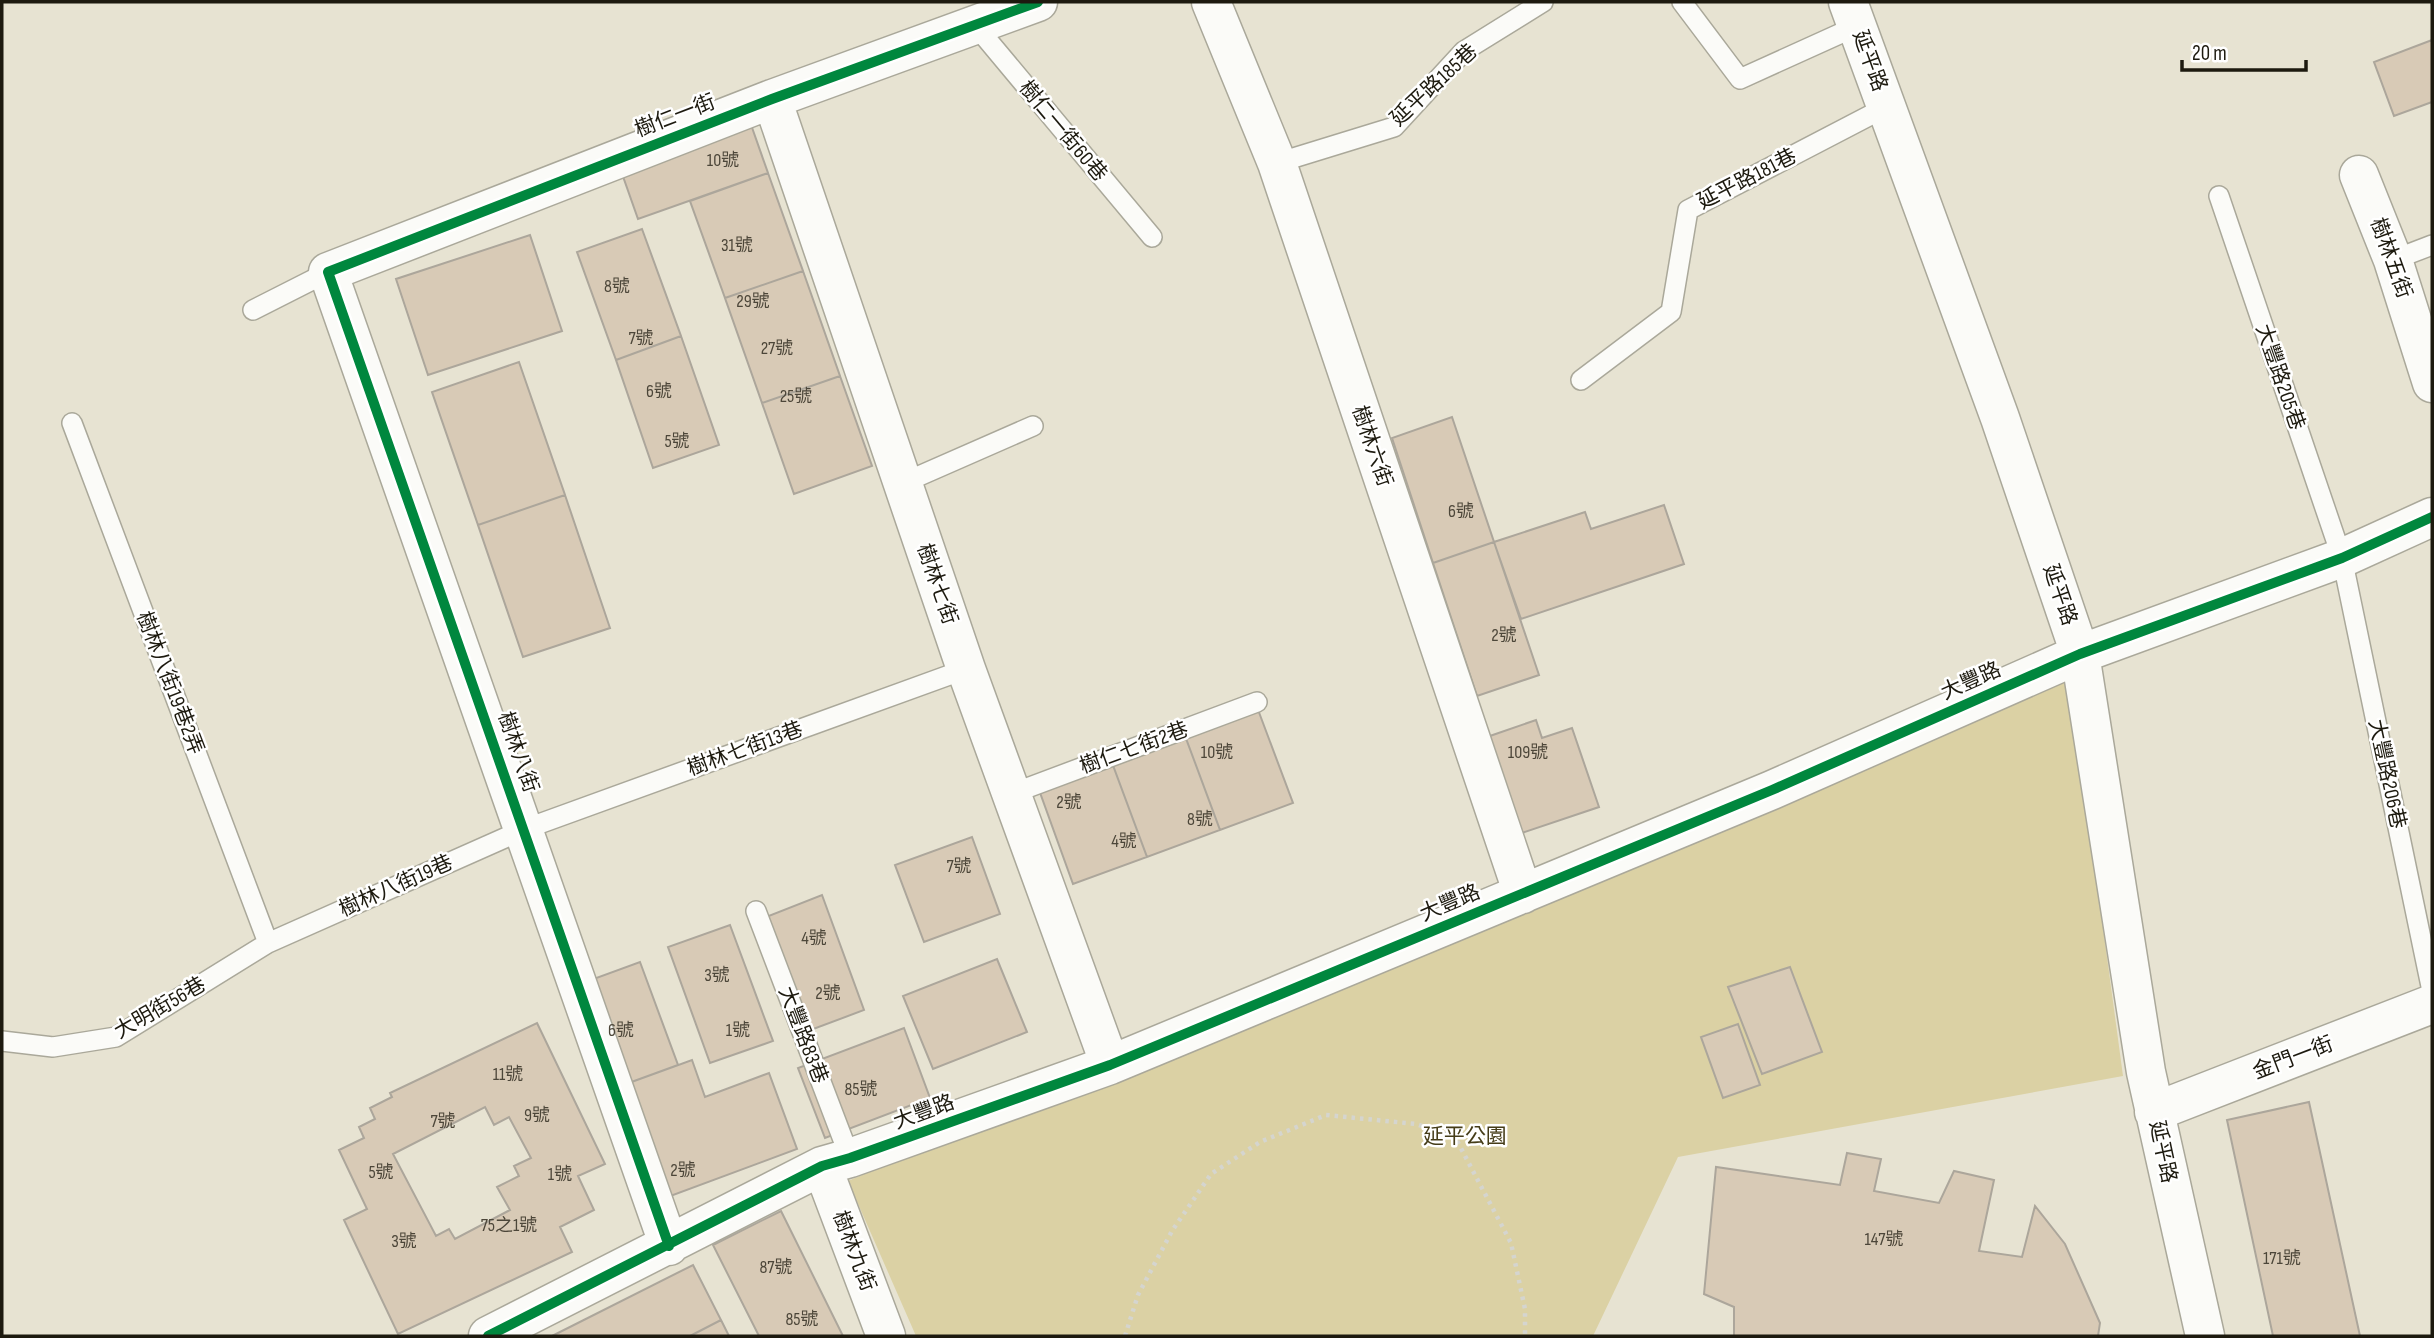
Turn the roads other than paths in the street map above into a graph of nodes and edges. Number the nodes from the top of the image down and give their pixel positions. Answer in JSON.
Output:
{"nodes":[{"id":1,"x":1038,"y":2,"type":"edge"},
{"id":2,"x":1211,"y":2,"type":"edge"},
{"id":3,"x":1543,"y":2,"type":"edge"},
{"id":4,"x":1682,"y":2,"type":"edge"},
{"id":5,"x":1853,"y":14,"type":"edge"},
{"id":6,"x":975,"y":25,"type":"junction"},
{"id":7,"x":772,"y":99,"type":"junction"},
{"id":8,"x":1886,"y":107,"type":"junction"},
{"id":9,"x":1277,"y":163,"type":"junction"},
{"id":10,"x":2359,"y":175,"type":"dead end"},
{"id":11,"x":2219,"y":195,"type":"dead end"},
{"id":12,"x":1152,"y":237,"type":"dead end"},
{"id":13,"x":2432,"y":245,"type":"edge"},
{"id":14,"x":2393,"y":260,"type":"junction"},
{"id":15,"x":328,"y":272,"type":"junction"},
{"id":16,"x":253,"y":310,"type":"dead end"},
{"id":17,"x":1581,"y":380,"type":"dead end"},
{"id":18,"x":2432,"y":383,"type":"edge"},
{"id":19,"x":72,"y":422,"type":"dead end"},
{"id":20,"x":1033,"y":426,"type":"dead end"},
{"id":21,"x":903,"y":483,"type":"junction"},
{"id":22,"x":2432,"y":517,"type":"edge"},
{"id":23,"x":2342,"y":558,"type":"junction"},
{"id":24,"x":2080,"y":654,"type":"junction"},
{"id":25,"x":966,"y":669,"type":"junction"},
{"id":26,"x":1257,"y":702,"type":"dead end"},
{"id":27,"x":1011,"y":793,"type":"junction"},
{"id":28,"x":524,"y":829,"type":"junction"},
{"id":29,"x":1522,"y":894,"type":"junction"},
{"id":30,"x":756,"y":911,"type":"dead end"},
{"id":31,"x":268,"y":943,"type":"junction"},
{"id":32,"x":2432,"y":991,"type":"edge"},
{"id":33,"x":2432,"y":1004,"type":"edge"},
{"id":34,"x":2,"y":1041,"type":"edge"},
{"id":35,"x":1110,"y":1065,"type":"junction"},
{"id":36,"x":2154,"y":1112,"type":"junction"},
{"id":37,"x":836,"y":1162,"type":"junction"},
{"id":38,"x":669,"y":1245,"type":"junction"},
{"id":39,"x":488,"y":1336,"type":"edge"},
{"id":40,"x":886,"y":1336,"type":"edge"},
{"id":41,"x":2205,"y":1336,"type":"edge"}],
"edges":[{"from":1,"to":6,"type":"street","name":"樹仁一街"},
{"from":2,"to":9,"type":"street","name":"樹林六街"},
{"from":3,"to":9,"type":"lane","name":"延平路185巷"},
{"from":4,"to":5,"type":"lane"},
{"from":5,"to":8,"type":"street","name":"延平路"},
{"from":6,"to":7,"type":"street","name":"樹仁一街"},
{"from":6,"to":12,"type":"lane","name":"樹仁一街60巷"},
{"from":7,"to":15,"type":"street","name":"樹仁一街"},
{"from":7,"to":21,"type":"street","name":"樹林七街"},
{"from":8,"to":17,"type":"lane","name":"延平路181巷"},
{"from":8,"to":24,"type":"street","name":"延平路"},
{"from":9,"to":29,"type":"street","name":"樹林六街"},
{"from":10,"to":14,"type":"street","name":"樹林五街"},
{"from":11,"to":23,"type":"lane","name":"大豐路205巷"},
{"from":13,"to":14,"type":"lane"},
{"from":14,"to":18,"type":"street","name":"樹林五街"},
{"from":15,"to":16,"type":"lane"},
{"from":15,"to":28,"type":"street","name":"樹林八街"},
{"from":19,"to":31,"type":"lane","name":"樹林八街19巷2弄"},
{"from":20,"to":21,"type":"lane"},
{"from":21,"to":25,"type":"street","name":"樹林七街"},
{"from":22,"to":23,"type":"street","name":"大豐路"},
{"from":23,"to":24,"type":"street","name":"大豐路"},
{"from":23,"to":32,"type":"lane","name":"大豐路206巷"},
{"from":24,"to":29,"type":"street","name":"大豐路"},
{"from":24,"to":36,"type":"street","name":"延平路"},
{"from":25,"to":27,"type":"street","name":"樹林七街"},
{"from":25,"to":28,"type":"lane","name":"樹林七街13巷"},
{"from":26,"to":27,"type":"lane","name":"樹仁七街2巷"},
{"from":27,"to":35,"type":"street","name":"樹林七街"},
{"from":28,"to":31,"type":"lane","name":"樹林八街19巷"},
{"from":28,"to":38,"type":"street","name":"樹林八街"},
{"from":29,"to":35,"type":"street","name":"大豐路"},
{"from":30,"to":37,"type":"lane","name":"大豐路83巷"},
{"from":31,"to":34,"type":"lane","name":"大明街56巷"},
{"from":33,"to":36,"type":"street","name":"金門一街"},
{"from":35,"to":37,"type":"street","name":"大豐路"},
{"from":36,"to":41,"type":"street","name":"延平路"},
{"from":37,"to":38,"type":"street","name":"大豐路"},
{"from":37,"to":40,"type":"street","name":"樹林九街"},
{"from":38,"to":39,"type":"street","name":"大豐路"}]}
